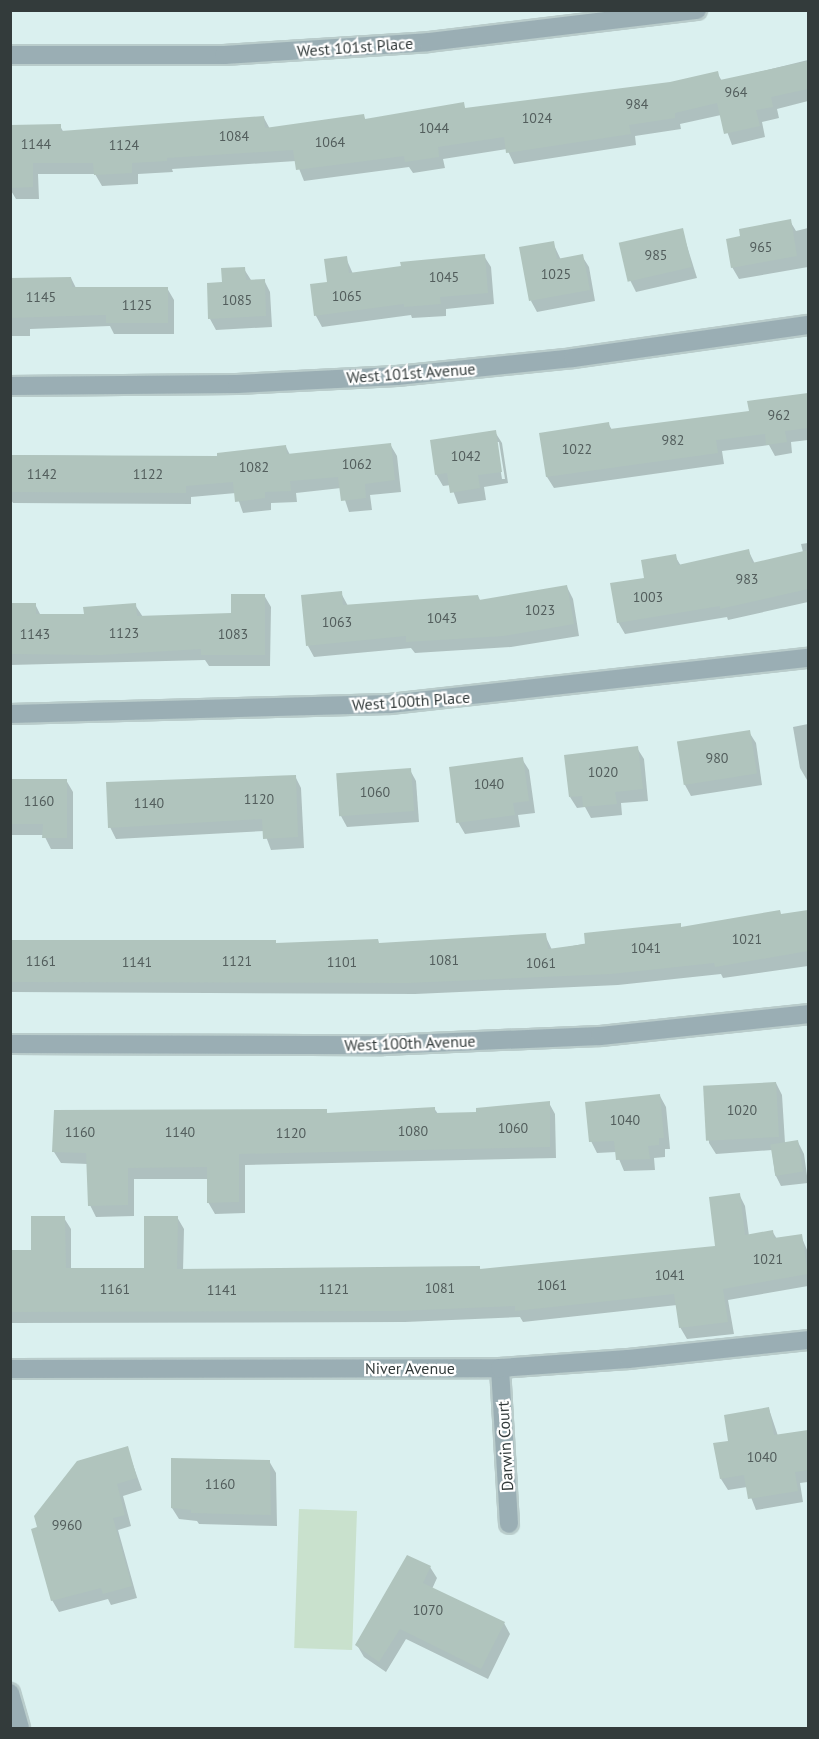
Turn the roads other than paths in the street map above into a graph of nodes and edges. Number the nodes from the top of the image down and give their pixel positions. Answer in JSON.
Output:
{"nodes":[{"id":1,"x":697,"y":10,"type":"edge"},
{"id":2,"x":10,"y":55,"type":"edge"},
{"id":3,"x":808,"y":325,"type":"edge"},
{"id":4,"x":10,"y":386,"type":"edge"},
{"id":5,"x":808,"y":658,"type":"edge"},
{"id":6,"x":10,"y":714,"type":"edge"},
{"id":7,"x":808,"y":1014,"type":"edge"},
{"id":8,"x":10,"y":1044,"type":"edge"},
{"id":9,"x":808,"y":1340,"type":"edge"},
{"id":10,"x":10,"y":1368,"type":"edge"},
{"id":11,"x":500,"y":1368,"type":"junction"},
{"id":12,"x":509,"y":1524,"type":"dead end"},
{"id":13,"x":11,"y":1695,"type":"edge"},
{"id":14,"x":20,"y":1728,"type":"edge"}],
"edges":[{"from":1,"to":2,"type":"street","name":"West 101st Place"},
{"from":3,"to":4,"type":"street","name":"West 101st Avenue"},
{"from":5,"to":6,"type":"street","name":"West 100th Place"},
{"from":7,"to":8,"type":"street","name":"West 100th Avenue"},
{"from":9,"to":11,"type":"street","name":"Niver Avenue"},
{"from":10,"to":11,"type":"street","name":"Niver Avenue"},
{"from":11,"to":12,"type":"street","name":"Darwin Court"},
{"from":13,"to":14,"type":"street"}]}
